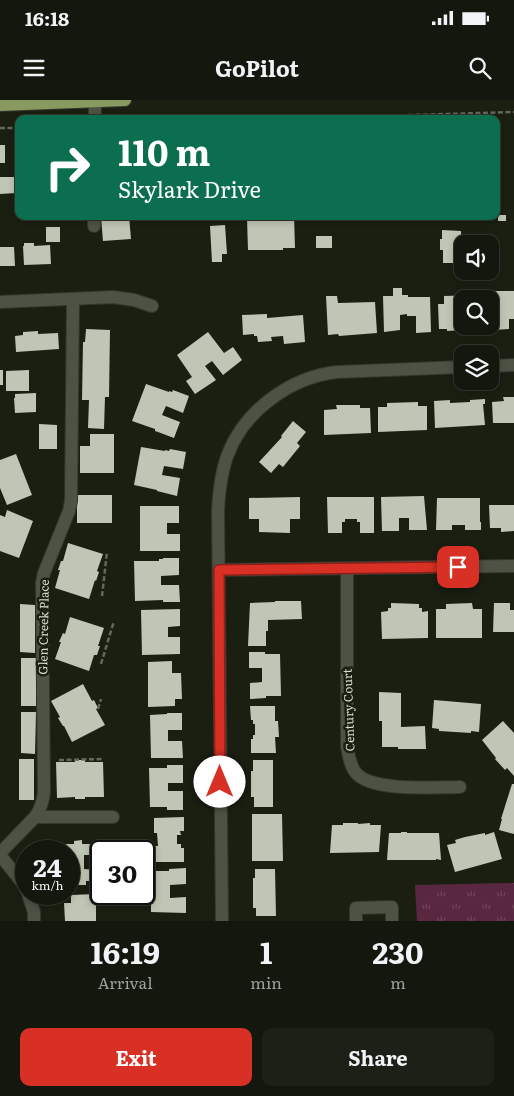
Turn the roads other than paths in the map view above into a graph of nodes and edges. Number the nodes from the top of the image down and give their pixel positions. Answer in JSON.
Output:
{"nodes":[{"id":1,"x":125,"y":100,"type":"edge"},
{"id":2,"x":95,"y":101,"type":"edge"},
{"id":3,"x":0,"y":105,"type":"edge"},
{"id":4,"x":95,"y":115,"type":"edge"},
{"id":5,"x":73,"y":299,"type":"junction"},
{"id":6,"x":0,"y":302,"type":"edge"},
{"id":7,"x":152,"y":306,"type":"dead end"},
{"id":8,"x":514,"y":365,"type":"edge"},
{"id":9,"x":499,"y":366,"type":"edge"},
{"id":10,"x":454,"y":367,"type":"edge"},
{"id":11,"x":514,"y":566,"type":"edge"},
{"id":12,"x":347,"y":569,"type":"junction"},
{"id":13,"x":219,"y":570,"type":"junction"},
{"id":14,"x":460,"y":787,"type":"dead end"},
{"id":15,"x":113,"y":816,"type":"dead end"},
{"id":16,"x":35,"y":817,"type":"junction"},
{"id":17,"x":0,"y":854,"type":"edge"},
{"id":18,"x":15,"y":874,"type":"edge"},
{"id":19,"x":32,"y":905,"type":"edge"},
{"id":20,"x":34,"y":921,"type":"edge"},
{"id":21,"x":222,"y":921,"type":"edge"},
{"id":22,"x":356,"y":921,"type":"edge"},
{"id":23,"x":392,"y":921,"type":"edge"}],
"edges":[{"from":1,"to":2,"type":"main road"},
{"from":2,"to":3,"type":"main road"},
{"from":2,"to":4,"type":"street"},
{"from":5,"to":6,"type":"street"},
{"from":5,"to":7,"type":"street"},
{"from":5,"to":16,"type":"street","name":"Glen Creek Place"},
{"from":8,"to":9,"type":"street"},
{"from":10,"to":13,"type":"street"},
{"from":11,"to":12,"type":"street"},
{"from":12,"to":13,"type":"street"},
{"from":12,"to":14,"type":"street","name":"Century Court"},
{"from":13,"to":21,"type":"street"},
{"from":15,"to":16,"type":"street"},
{"from":16,"to":17,"type":"street","name":"Glen Creek Place"},
{"from":17,"to":18,"type":"street"},
{"from":19,"to":20,"type":"street"},
{"from":22,"to":23,"type":"street"}]}
